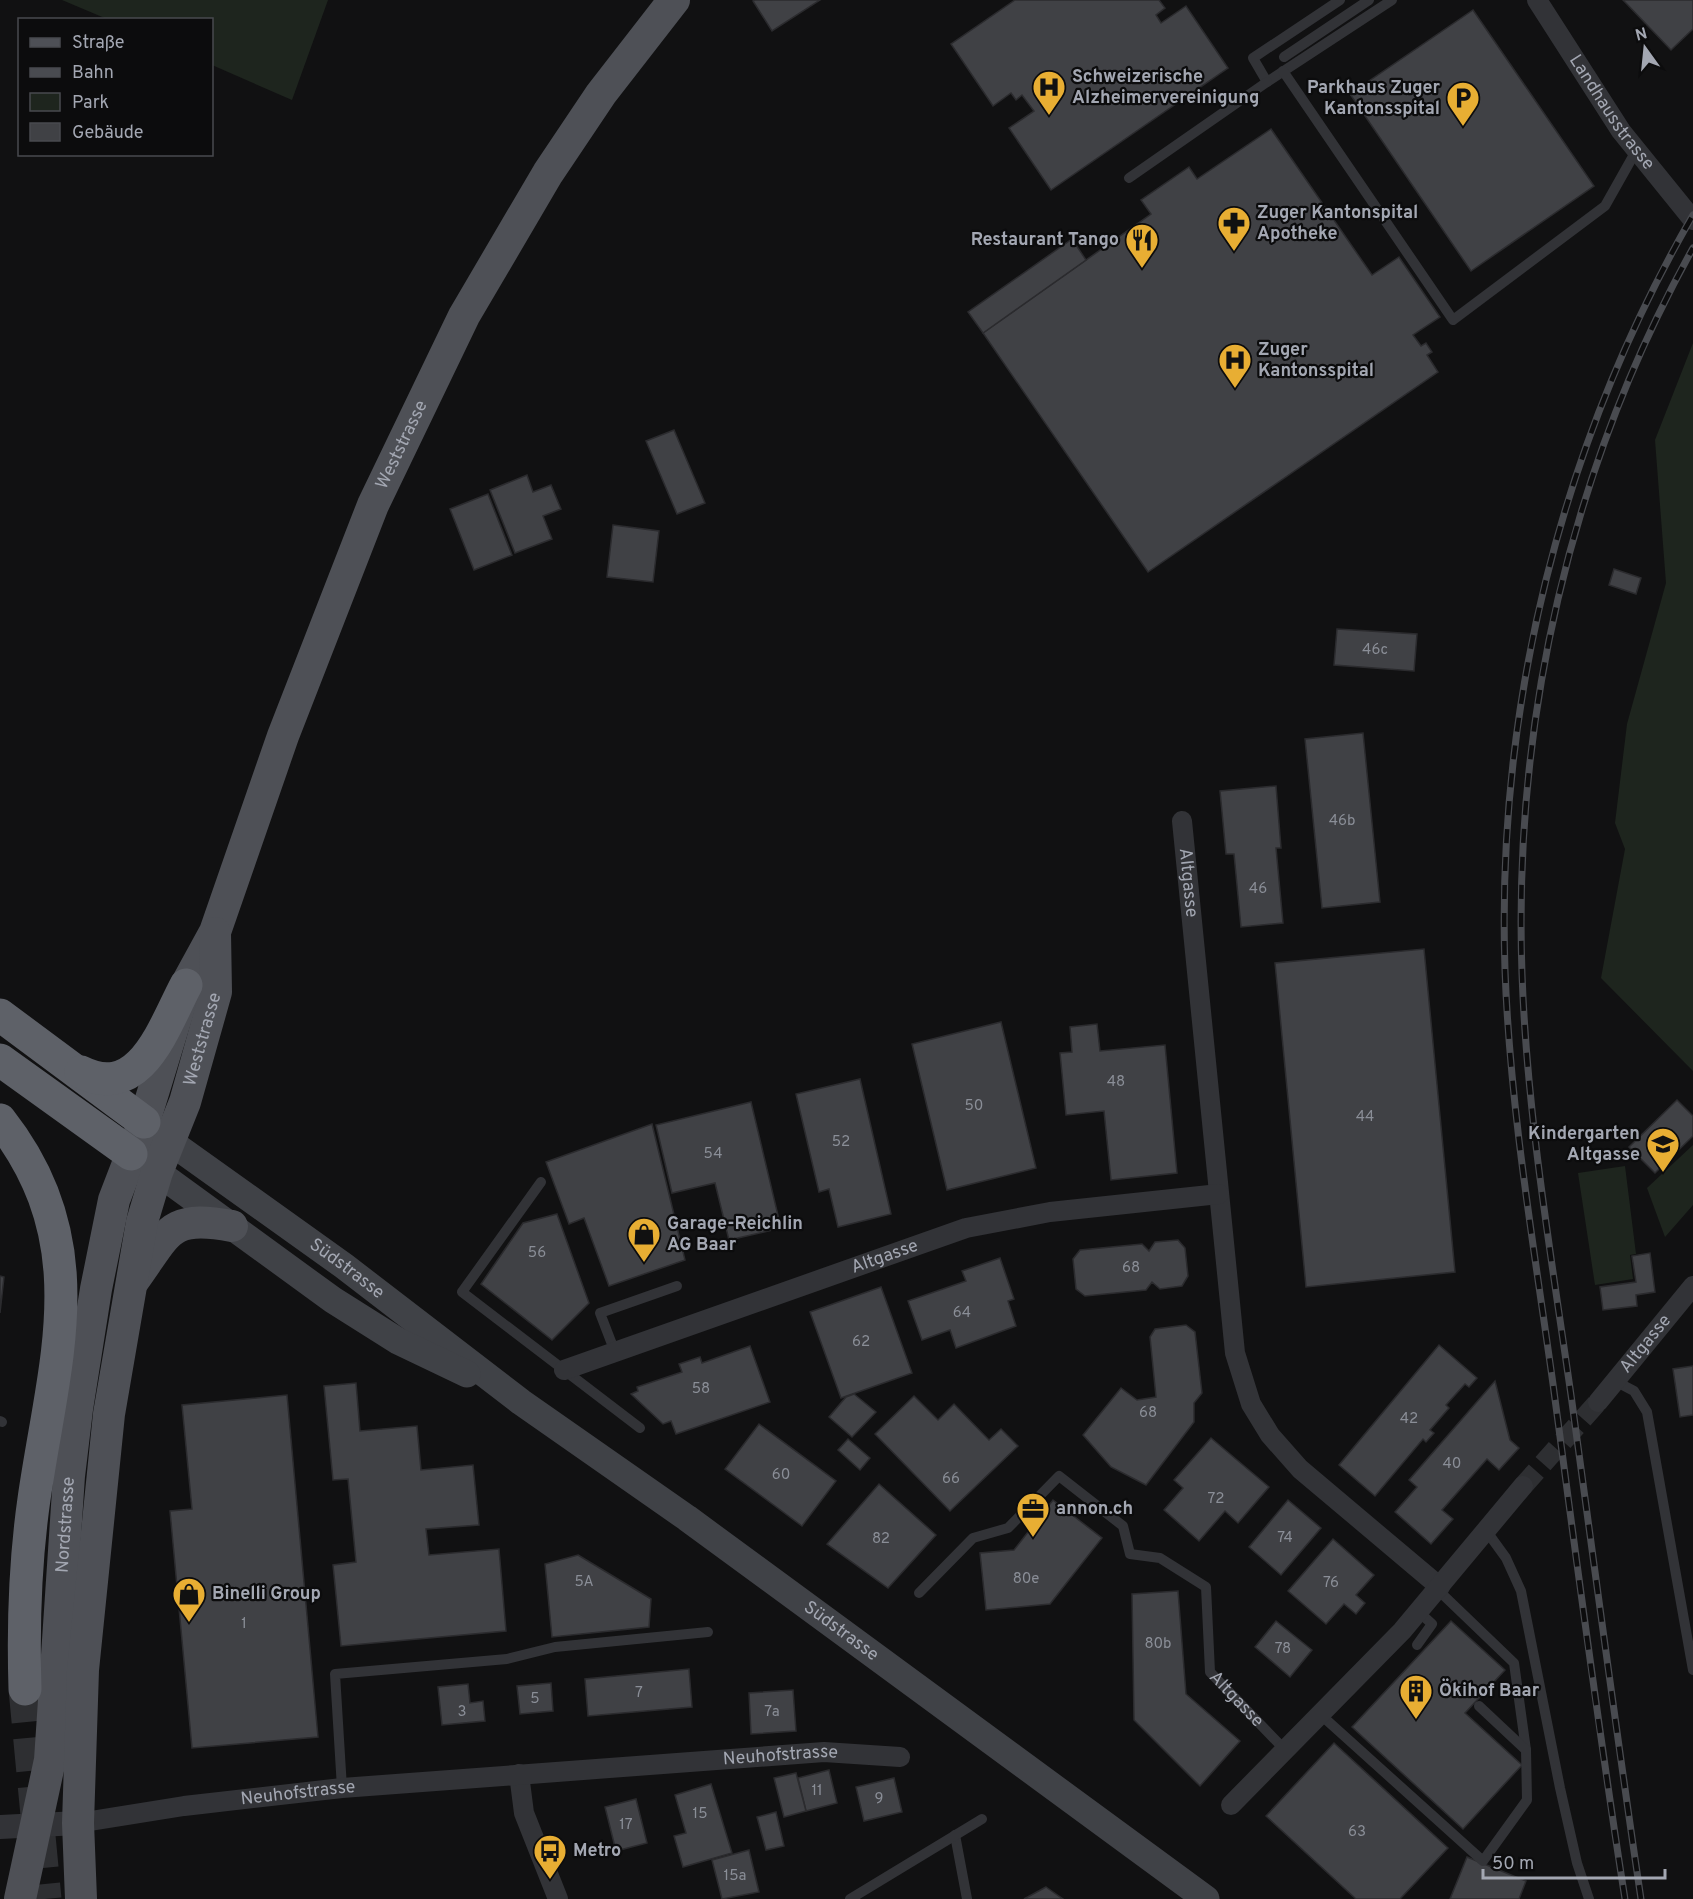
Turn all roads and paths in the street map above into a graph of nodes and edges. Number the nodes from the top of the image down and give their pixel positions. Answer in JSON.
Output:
{"nodes":[{"id":1,"x":674,"y":0,"type":"edge"},
{"id":2,"x":1340,"y":0,"type":"edge"},
{"id":3,"x":1369,"y":0,"type":"edge"},
{"id":4,"x":1392,"y":0,"type":"edge"},
{"id":5,"x":1537,"y":0,"type":"edge"},
{"id":6,"x":1284,"y":57,"type":"dead end"},
{"id":7,"x":1283,"y":71,"type":"junction"},
{"id":8,"x":1267,"y":82,"type":"junction"},
{"id":9,"x":1636,"y":151,"type":"junction"},
{"id":10,"x":1129,"y":178,"type":"dead end"},
{"id":11,"x":1693,"y":220,"type":"edge"},
{"id":12,"x":1182,"y":821,"type":"dead end"},
{"id":13,"x":215,"y":932,"type":"junction"},
{"id":14,"x":186,"y":985,"type":"junction"},
{"id":15,"x":0,"y":1015,"type":"edge"},
{"id":16,"x":0,"y":1060,"type":"edge"},
{"id":17,"x":74,"y":1068,"type":"junction"},
{"id":18,"x":0,"y":1120,"type":"edge"},
{"id":19,"x":157,"y":1131,"type":"junction"},
{"id":20,"x":144,"y":1163,"type":"junction"},
{"id":21,"x":541,"y":1182,"type":"dead end"},
{"id":22,"x":1219,"y":1194,"type":"junction"},
{"id":23,"x":232,"y":1226,"type":"junction"},
{"id":24,"x":130,"y":1285,"type":"junction"},
{"id":25,"x":1693,"y":1286,"type":"edge"},
{"id":26,"x":677,"y":1287,"type":"dead end"},
{"id":27,"x":615,"y":1352,"type":"junction"},
{"id":28,"x":564,"y":1370,"type":"junction"},
{"id":29,"x":1615,"y":1381,"type":"junction"},
{"id":30,"x":521,"y":1402,"type":"junction"},
{"id":31,"x":1598,"y":1402,"type":"tunnel mouth"},
{"id":32,"x":640,"y":1428,"type":"dead end"},
{"id":33,"x":1522,"y":1486,"type":"tunnel mouth"},
{"id":34,"x":1485,"y":1529,"type":"junction"},
{"id":35,"x":1439,"y":1589,"type":"junction"},
{"id":36,"x":919,"y":1593,"type":"dead end"},
{"id":37,"x":1419,"y":1612,"type":"junction"},
{"id":38,"x":708,"y":1632,"type":"dead end"},
{"id":39,"x":1417,"y":1645,"type":"dead end"},
{"id":40,"x":1693,"y":1670,"type":"edge"},
{"id":41,"x":25,"y":1689,"type":"tunnel mouth"},
{"id":42,"x":1479,"y":1706,"type":"dead end"},
{"id":43,"x":1321,"y":1715,"type":"junction"},
{"id":44,"x":1285,"y":1750,"type":"junction"},
{"id":45,"x":1526,"y":1750,"type":"junction"},
{"id":46,"x":900,"y":1757,"type":"dead end"},
{"id":47,"x":519,"y":1774,"type":"junction"},
{"id":48,"x":342,"y":1788,"type":"junction"},
{"id":49,"x":1231,"y":1805,"type":"dead end"},
{"id":50,"x":982,"y":1819,"type":"dead end"},
{"id":51,"x":78,"y":1823,"type":"junction"},
{"id":52,"x":0,"y":1827,"type":"edge"},
{"id":53,"x":36,"y":1827,"type":"junction"},
{"id":54,"x":955,"y":1835,"type":"junction"},
{"id":55,"x":1160,"y":1866,"type":"junction"},
{"id":56,"x":20,"y":1899,"type":"edge"},
{"id":57,"x":81,"y":1899,"type":"edge"},
{"id":58,"x":558,"y":1899,"type":"edge"},
{"id":59,"x":850,"y":1899,"type":"edge"},
{"id":60,"x":967,"y":1899,"type":"edge"},
{"id":61,"x":1206,"y":1899,"type":"edge"},
{"id":62,"x":1219,"y":1899,"type":"edge"},
{"id":63,"x":1589,"y":1899,"type":"edge"}],
"edges":[{"from":1,"to":13,"type":"main road","name":"Weststrasse"},
{"from":2,"to":8,"type":"lane"},
{"from":3,"to":6,"type":"lane"},
{"from":4,"to":7,"type":"lane"},
{"from":5,"to":9,"type":"street","name":"Landhausstrasse"},
{"from":7,"to":8,"type":"lane"},
{"from":7,"to":9,"type":"lane"},
{"from":8,"to":10,"type":"lane"},
{"from":9,"to":11,"type":"street","name":"Landhausstrasse"},
{"from":12,"to":22,"type":"street","name":"Altgasse"},
{"from":13,"to":14,"type":"main road","name":"Weststrasse"},
{"from":13,"to":19,"type":"main road","name":"Weststrasse"},
{"from":14,"to":17,"type":"highway"},
{"from":14,"to":19,"type":"main road","name":"Weststrasse"},
{"from":15,"to":17,"type":"highway"},
{"from":16,"to":20,"type":"highway"},
{"from":17,"to":19,"type":"highway"},
{"from":18,"to":41,"type":"highway"},
{"from":19,"to":20,"type":"main road"},
{"from":19,"to":30,"type":"main road","name":"Südstrasse"},
{"from":20,"to":23,"type":"main road","name":"Südstrasse"},
{"from":20,"to":24,"type":"main road","name":"Nordstrasse"},
{"from":20,"to":53,"type":"main road","name":"Nordstrasse"},
{"from":21,"to":28,"type":"lane"},
{"from":22,"to":27,"type":"street","name":"Altgasse"},
{"from":22,"to":35,"type":"street","name":"Altgasse"},
{"from":23,"to":24,"type":"main road"},
{"from":23,"to":30,"type":"main road","name":"Südstrasse"},
{"from":24,"to":51,"type":"main road","name":"Nordstrasse"},
{"from":25,"to":29,"type":"street","name":"Altgasse"},
{"from":26,"to":27,"type":"lane"},
{"from":27,"to":28,"type":"street","name":"Altgasse"},
{"from":28,"to":32,"type":"lane"},
{"from":29,"to":31,"type":"street","name":"Altgasse"},
{"from":29,"to":40,"type":"lane"},
{"from":30,"to":55,"type":"main road","name":"Südstrasse"},
{"from":33,"to":34,"type":"street"},
{"from":34,"to":35,"type":"street"},
{"from":34,"to":63,"type":"lane"},
{"from":35,"to":37,"type":"street"},
{"from":35,"to":45,"type":"lane"},
{"from":36,"to":44,"type":"lane","name":"Altgasse"},
{"from":37,"to":39,"type":"lane"},
{"from":37,"to":43,"type":"street"},
{"from":38,"to":48,"type":"lane"},
{"from":42,"to":45,"type":"lane"},
{"from":43,"to":44,"type":"street"},
{"from":43,"to":45,"type":"lane"},
{"from":44,"to":49,"type":"street"},
{"from":46,"to":47,"type":"street","name":"Neuhofstrasse"},
{"from":47,"to":48,"type":"street","name":"Neuhofstrasse"},
{"from":47,"to":58,"type":"street"},
{"from":48,"to":51,"type":"street","name":"Neuhofstrasse"},
{"from":50,"to":54,"type":"lane"},
{"from":51,"to":53,"type":"street"},
{"from":51,"to":57,"type":"main road","name":"Nordstrasse"},
{"from":52,"to":53,"type":"street"},
{"from":53,"to":56,"type":"main road","name":"Nordstrasse"},
{"from":54,"to":59,"type":"lane"},
{"from":54,"to":60,"type":"lane"},
{"from":55,"to":61,"type":"main road","name":"Südstrasse"},
{"from":55,"to":62,"type":"main road","name":"Südstrasse"}]}
